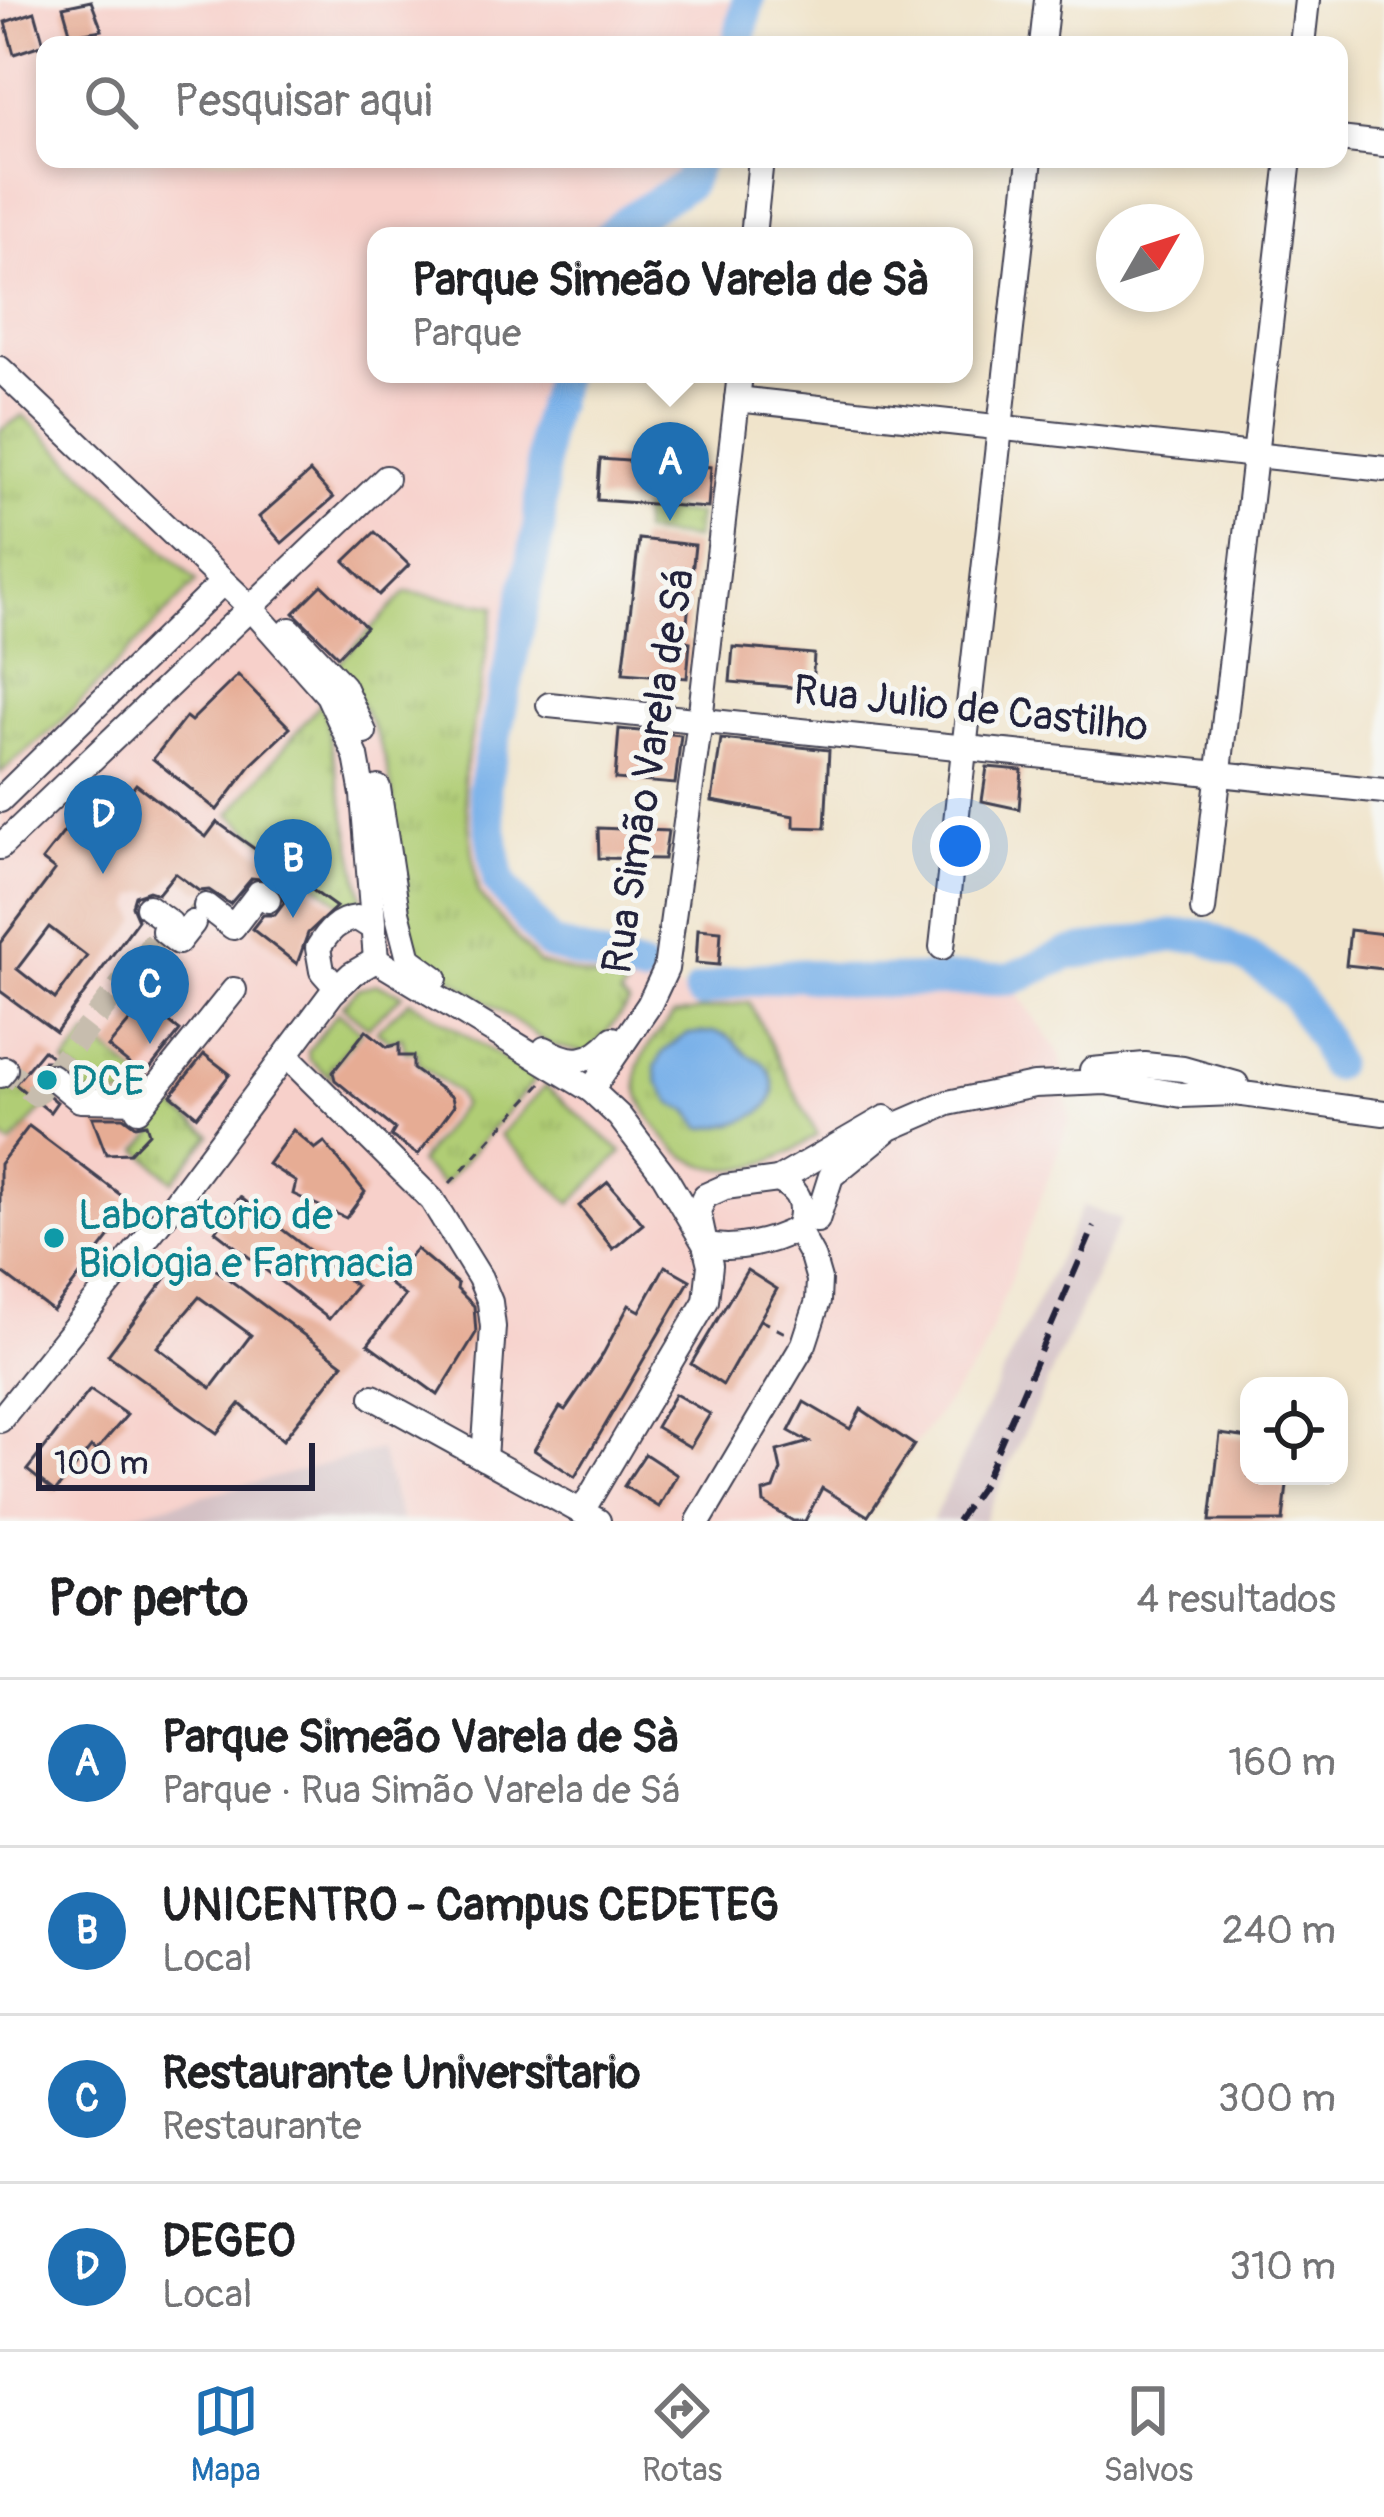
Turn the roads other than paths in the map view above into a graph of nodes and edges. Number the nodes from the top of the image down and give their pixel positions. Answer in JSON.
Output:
{"nodes":[{"id":1,"x":1047,"y":0,"type":"edge"},
{"id":2,"x":1307,"y":0,"type":"edge"},
{"id":3,"x":1043,"y":36,"type":"edge"},
{"id":4,"x":1303,"y":36,"type":"edge"},
{"id":5,"x":1348,"y":140,"type":"edge"},
{"id":6,"x":1384,"y":144,"type":"edge"},
{"id":7,"x":760,"y":168,"type":"edge"},
{"id":8,"x":1029,"y":168,"type":"edge"},
{"id":9,"x":1288,"y":168,"type":"edge"},
{"id":10,"x":754,"y":227,"type":"edge"},
{"id":11,"x":0,"y":369,"type":"edge"},
{"id":12,"x":738,"y":387,"type":"edge"},
{"id":13,"x":1000,"y":428,"type":"junction"},
{"id":14,"x":1256,"y":455,"type":"junction"},
{"id":15,"x":1384,"y":469,"type":"edge"},
{"id":16,"x":386,"y":478,"type":"dead end"},
{"id":17,"x":224,"y":582,"type":"junction"},
{"id":18,"x":255,"y":604,"type":"junction"},
{"id":19,"x":549,"y":705,"type":"dead end"},
{"id":20,"x":700,"y":720,"type":"junction"},
{"id":21,"x":964,"y":746,"type":"junction"},
{"id":22,"x":1221,"y":772,"type":"junction"},
{"id":23,"x":1384,"y":791,"type":"edge"},
{"id":24,"x":0,"y":800,"type":"edge"},
{"id":25,"x":0,"y":847,"type":"edge"},
{"id":26,"x":268,"y":900,"type":"dead end"},
{"id":27,"x":148,"y":907,"type":"dead end"},
{"id":28,"x":1203,"y":910,"type":"dead end"},
{"id":29,"x":373,"y":928,"type":"junction"},
{"id":30,"x":942,"y":947,"type":"dead end"},
{"id":31,"x":376,"y":960,"type":"junction"},
{"id":32,"x":338,"y":988,"type":"junction"},
{"id":33,"x":649,"y":988,"type":"dead end"},
{"id":34,"x":234,"y":990,"type":"dead end"},
{"id":35,"x":286,"y":1056,"type":"junction"},
{"id":36,"x":51,"y":1076,"type":"dead end"},
{"id":37,"x":590,"y":1090,"type":"junction"},
{"id":38,"x":1384,"y":1098,"type":"edge"},
{"id":39,"x":1384,"y":1113,"type":"edge"},
{"id":40,"x":823,"y":1157,"type":"junction"},
{"id":41,"x":664,"y":1175,"type":"junction"},
{"id":42,"x":778,"y":1180,"type":"junction"},
{"id":43,"x":700,"y":1201,"type":"junction"},
{"id":44,"x":806,"y":1219,"type":"junction"},
{"id":45,"x":705,"y":1244,"type":"junction"},
{"id":46,"x":373,"y":1397,"type":"dead end"},
{"id":47,"x":0,"y":1420,"type":"edge"},
{"id":48,"x":484,"y":1458,"type":"junction"},
{"id":49,"x":590,"y":1516,"type":"edge"},
{"id":50,"x":699,"y":1521,"type":"edge"}],
"edges":[{"from":1,"to":3,"type":"street"},
{"from":2,"to":4,"type":"street"},
{"from":5,"to":6,"type":"street"},
{"from":7,"to":10,"type":"street"},
{"from":8,"to":13,"type":"street"},
{"from":9,"to":14,"type":"street"},
{"from":11,"to":17,"type":"street"},
{"from":12,"to":13,"type":"street"},
{"from":12,"to":20,"type":"street","name":"Rua Simão Varela de Sá"},
{"from":13,"to":14,"type":"street"},
{"from":13,"to":21,"type":"street"},
{"from":14,"to":15,"type":"street"},
{"from":14,"to":22,"type":"street"},
{"from":16,"to":18,"type":"street"},
{"from":17,"to":18,"type":"street"},
{"from":17,"to":24,"type":"street"},
{"from":18,"to":25,"type":"street"},
{"from":18,"to":29,"type":"street"},
{"from":18,"to":33,"type":"street"},
{"from":19,"to":20,"type":"street","name":"Rua Julio de Castilho"},
{"from":20,"to":21,"type":"street","name":"Rua Julio de Castilho"},
{"from":20,"to":37,"type":"street","name":"Rua Simão Varela de Sá"},
{"from":21,"to":22,"type":"street","name":"Rua Julio de Castilho"},
{"from":21,"to":30,"type":"street"},
{"from":22,"to":23,"type":"street","name":"Rua Julio de Castilho"},
{"from":22,"to":28,"type":"street"},
{"from":26,"to":27,"type":"street"},
{"from":29,"to":31,"type":"street"},
{"from":29,"to":32,"type":"street"},
{"from":31,"to":32,"type":"street"},
{"from":31,"to":37,"type":"street"},
{"from":32,"to":35,"type":"street"},
{"from":34,"to":36,"type":"street"},
{"from":35,"to":47,"type":"street"},
{"from":35,"to":48,"type":"street"},
{"from":37,"to":41,"type":"street"},
{"from":38,"to":40,"type":"street"},
{"from":39,"to":44,"type":"street"},
{"from":40,"to":42,"type":"street"},
{"from":40,"to":44,"type":"street"},
{"from":41,"to":43,"type":"street"},
{"from":41,"to":45,"type":"street"},
{"from":42,"to":43,"type":"street"},
{"from":42,"to":44,"type":"street"},
{"from":43,"to":45,"type":"street"},
{"from":44,"to":45,"type":"street"},
{"from":44,"to":50,"type":"street"},
{"from":45,"to":49,"type":"street"},
{"from":46,"to":48,"type":"street"},
{"from":48,"to":49,"type":"street"}]}
